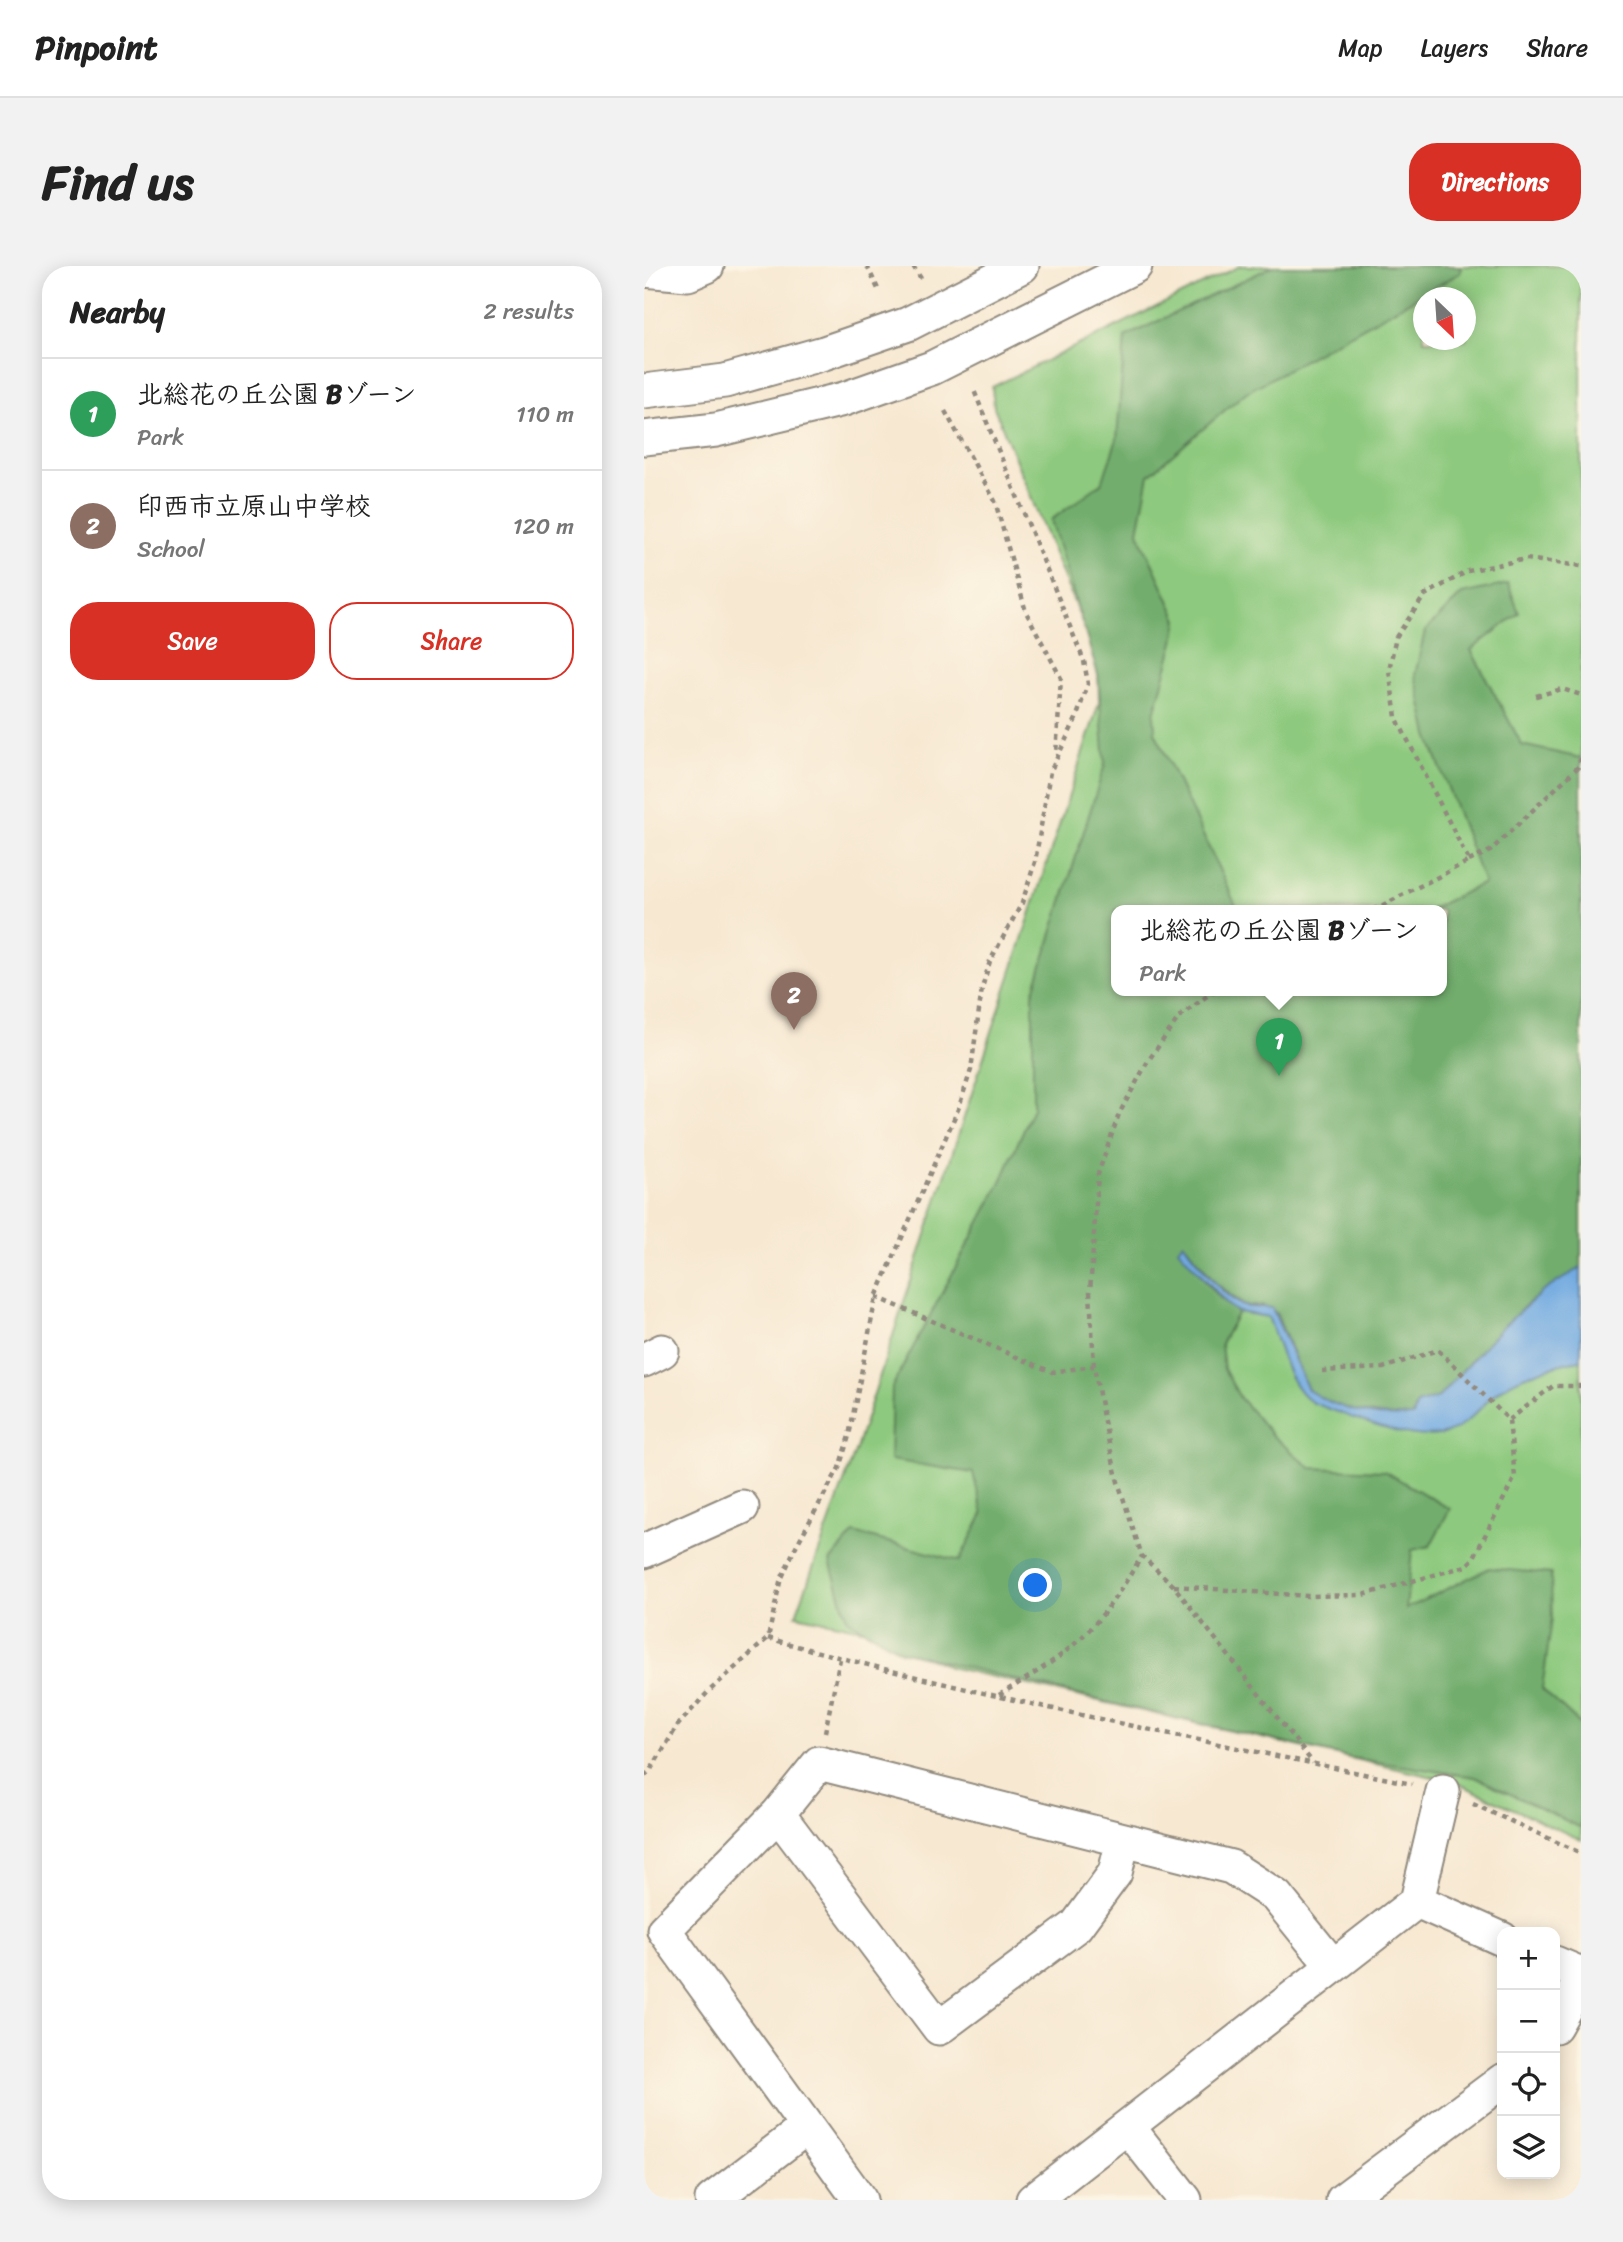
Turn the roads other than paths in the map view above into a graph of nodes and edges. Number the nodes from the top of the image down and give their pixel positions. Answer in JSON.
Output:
{"nodes":[{"id":1,"x":708,"y":266,"type":"edge"},
{"id":2,"x":1022,"y":266,"type":"edge"},
{"id":3,"x":1135,"y":266,"type":"edge"},
{"id":4,"x":644,"y":270,"type":"edge"},
{"id":5,"x":644,"y":391,"type":"edge"},
{"id":6,"x":644,"y":438,"type":"edge"},
{"id":7,"x":742,"y":1507,"type":"dead end"},
{"id":8,"x":644,"y":1551,"type":"edge"},
{"id":9,"x":1443,"y":1791,"type":"road end"},
{"id":10,"x":778,"y":1814,"type":"junction"},
{"id":11,"x":1123,"y":1840,"type":"junction"},
{"id":12,"x":1417,"y":1901,"type":"junction"},
{"id":13,"x":1497,"y":1937,"type":"edge"},
{"id":14,"x":1332,"y":1965,"type":"junction"},
{"id":15,"x":1560,"y":1965,"type":"edge"},
{"id":16,"x":1581,"y":1974,"type":"edge"},
{"id":17,"x":1581,"y":1980,"type":"edge"},
{"id":18,"x":1560,"y":2017,"type":"edge"},
{"id":19,"x":1497,"y":2085,"type":"edge"},
{"id":20,"x":807,"y":2127,"type":"junction"},
{"id":21,"x":1128,"y":2127,"type":"junction"},
{"id":22,"x":712,"y":2200,"type":"edge"},
{"id":23,"x":860,"y":2200,"type":"edge"},
{"id":24,"x":1033,"y":2200,"type":"edge"},
{"id":25,"x":1185,"y":2200,"type":"edge"},
{"id":26,"x":1343,"y":2200,"type":"edge"}],
"edges":[{"from":1,"to":4,"type":"street"},
{"from":2,"to":5,"type":"street"},
{"from":3,"to":6,"type":"street"},
{"from":7,"to":8,"type":"street"},
{"from":9,"to":12,"type":"street"},
{"from":10,"to":11,"type":"street"},
{"from":10,"to":11,"type":"street"},
{"from":10,"to":20,"type":"street"},
{"from":11,"to":14,"type":"street"},
{"from":12,"to":13,"type":"street"},
{"from":12,"to":14,"type":"street"},
{"from":14,"to":21,"type":"street"},
{"from":15,"to":16,"type":"street"},
{"from":17,"to":18,"type":"street"},
{"from":19,"to":26,"type":"street"},
{"from":20,"to":22,"type":"street"},
{"from":20,"to":23,"type":"street"},
{"from":21,"to":24,"type":"street"},
{"from":21,"to":25,"type":"street"}]}
